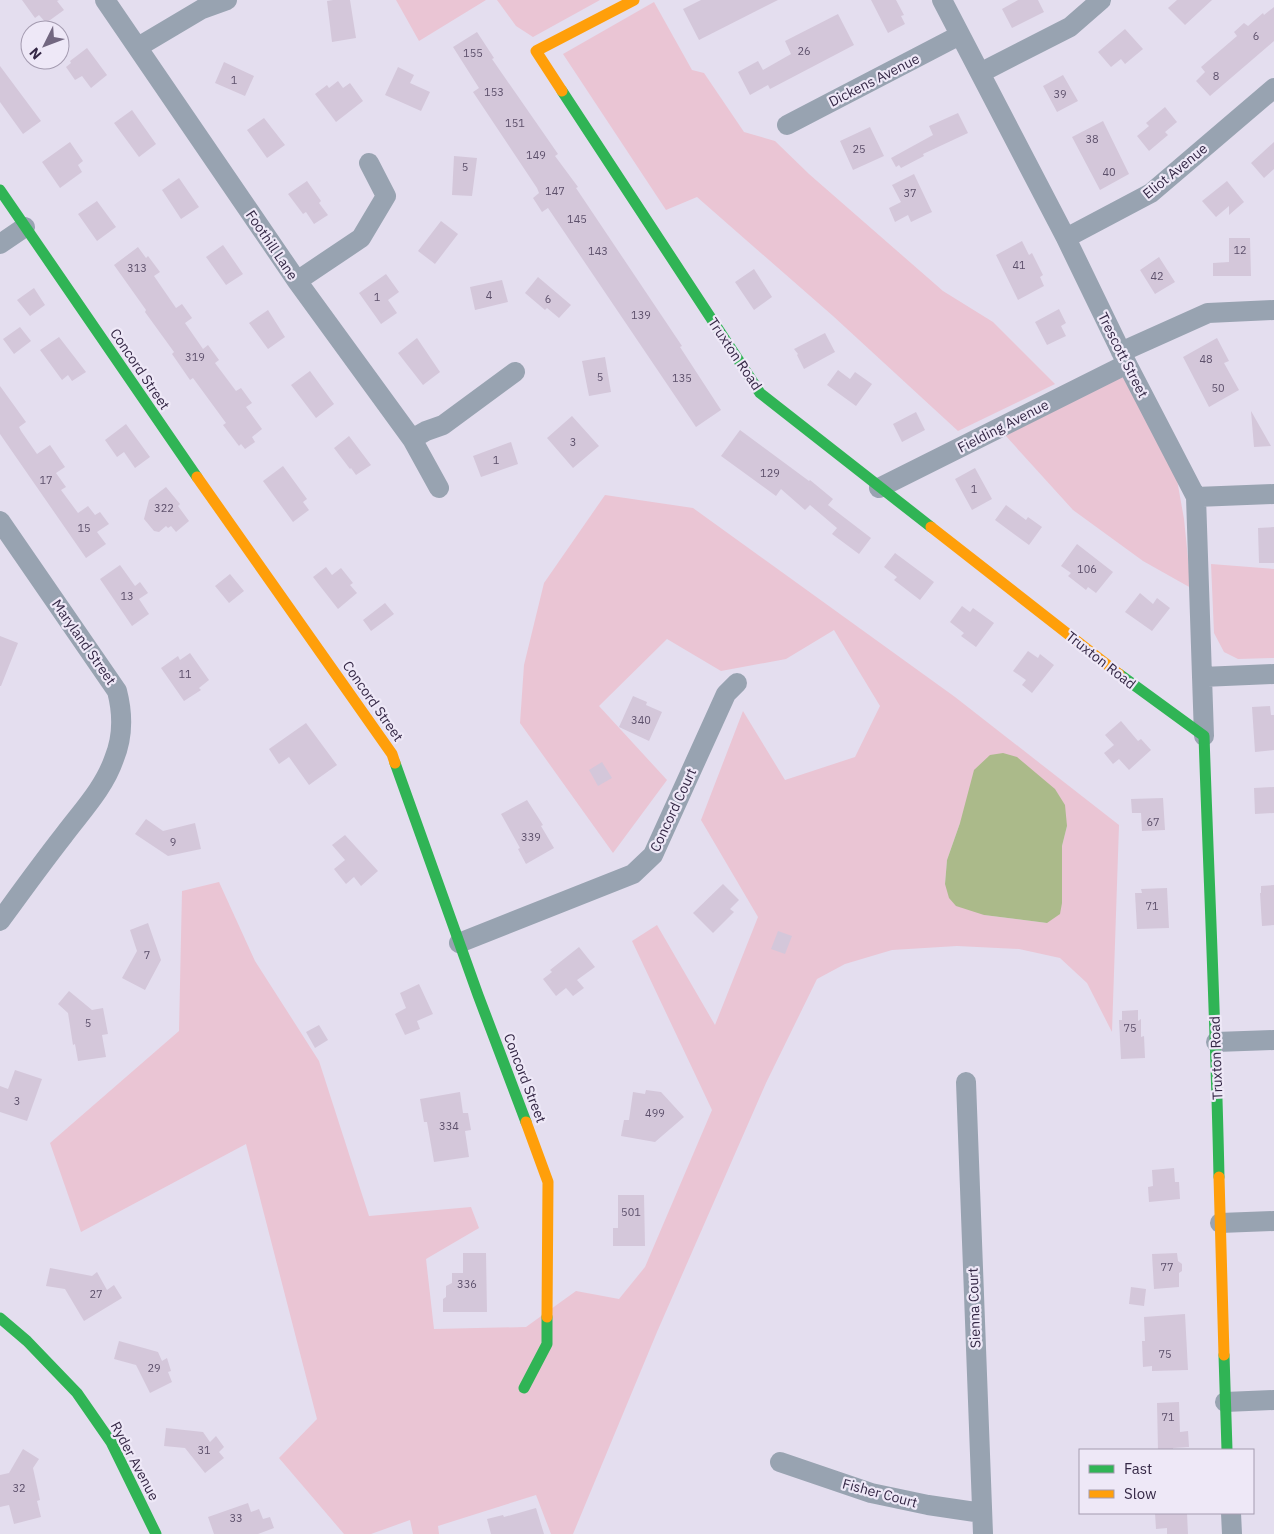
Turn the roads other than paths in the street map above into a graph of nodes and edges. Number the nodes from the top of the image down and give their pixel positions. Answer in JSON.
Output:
{"nodes":[{"id":1,"x":105,"y":0,"type":"edge"},
{"id":2,"x":227,"y":0,"type":"edge"},
{"id":3,"x":634,"y":0,"type":"edge"},
{"id":4,"x":942,"y":0,"type":"edge"},
{"id":5,"x":1101,"y":0,"type":"edge"},
{"id":6,"x":960,"y":35,"type":"junction"},
{"id":7,"x":138,"y":47,"type":"junction"},
{"id":8,"x":980,"y":73,"type":"junction"},
{"id":9,"x":1274,"y":88,"type":"edge"},
{"id":10,"x":787,"y":125,"type":"dead end"},
{"id":11,"x":369,"y":163,"type":"dead end"},
{"id":12,"x":0,"y":190,"type":"edge"},
{"id":13,"x":25,"y":227,"type":"junction"},
{"id":14,"x":1066,"y":238,"type":"junction"},
{"id":15,"x":0,"y":244,"type":"edge"},
{"id":16,"x":296,"y":281,"type":"junction"},
{"id":17,"x":1274,"y":310,"type":"edge"},
{"id":18,"x":1124,"y":358,"type":"junction"},
{"id":19,"x":515,"y":372,"type":"dead end"},
{"id":20,"x":412,"y":439,"type":"junction"},
{"id":21,"x":439,"y":488,"type":"dead end"},
{"id":22,"x":879,"y":488,"type":"junction"},
{"id":23,"x":1274,"y":494,"type":"edge"},
{"id":24,"x":1196,"y":497,"type":"junction"},
{"id":25,"x":0,"y":521,"type":"edge"},
{"id":26,"x":1274,"y":674,"type":"edge"},
{"id":27,"x":1202,"y":677,"type":"junction"},
{"id":28,"x":738,"y":682,"type":"dead end"},
{"id":29,"x":1204,"y":736,"type":"junction"},
{"id":30,"x":0,"y":921,"type":"edge"},
{"id":31,"x":459,"y":942,"type":"junction"},
{"id":32,"x":1274,"y":1040,"type":"edge"},
{"id":33,"x":1216,"y":1042,"type":"junction"},
{"id":34,"x":966,"y":1082,"type":"dead end"},
{"id":35,"x":1274,"y":1221,"type":"edge"},
{"id":36,"x":1220,"y":1223,"type":"junction"},
{"id":37,"x":0,"y":1318,"type":"edge"},
{"id":38,"x":524,"y":1388,"type":"dead end"},
{"id":39,"x":1274,"y":1400,"type":"edge"},
{"id":40,"x":1225,"y":1402,"type":"junction"},
{"id":41,"x":1227,"y":1449,"type":"edge"},
{"id":42,"x":780,"y":1462,"type":"dead end"},
{"id":43,"x":982,"y":1513,"type":"junction"},
{"id":44,"x":1231,"y":1514,"type":"edge"},
{"id":45,"x":156,"y":1534,"type":"edge"},
{"id":46,"x":982,"y":1534,"type":"edge"},
{"id":47,"x":1232,"y":1534,"type":"edge"}],
"edges":[{"from":1,"to":7,"type":"street","name":"Foothill Lane"},
{"from":2,"to":7,"type":"street"},
{"from":3,"to":22,"type":"street","name":"Truxton Road"},
{"from":4,"to":6,"type":"street","name":"Trescott Street"},
{"from":5,"to":8,"type":"street"},
{"from":6,"to":8,"type":"street","name":"Trescott Street"},
{"from":6,"to":10,"type":"street","name":"Dickens Avenue"},
{"from":7,"to":16,"type":"street","name":"Foothill Lane"},
{"from":8,"to":14,"type":"street","name":"Trescott Street"},
{"from":9,"to":14,"type":"street","name":"Eliot Avenue"},
{"from":11,"to":16,"type":"street"},
{"from":12,"to":13,"type":"street","name":"Concord Street"},
{"from":13,"to":15,"type":"street"},
{"from":13,"to":31,"type":"street","name":"Concord Street"},
{"from":14,"to":18,"type":"street","name":"Trescott Street"},
{"from":16,"to":20,"type":"street","name":"Foothill Lane"},
{"from":17,"to":18,"type":"street","name":"Fielding Avenue"},
{"from":18,"to":22,"type":"street","name":"Fielding Avenue"},
{"from":18,"to":24,"type":"street","name":"Trescott Street"},
{"from":19,"to":20,"type":"street"},
{"from":20,"to":21,"type":"street","name":"Foothill Lane"},
{"from":22,"to":29,"type":"street","name":"Truxton Road"},
{"from":23,"to":24,"type":"street"},
{"from":24,"to":27,"type":"street","name":"Trescott Street"},
{"from":25,"to":30,"type":"street","name":"Maryland Street"},
{"from":26,"to":27,"type":"street"},
{"from":27,"to":29,"type":"street","name":"Trescott Street"},
{"from":28,"to":31,"type":"street","name":"Concord Court"},
{"from":29,"to":33,"type":"street","name":"Truxton Road"},
{"from":31,"to":38,"type":"street","name":"Concord Street"},
{"from":32,"to":33,"type":"street"},
{"from":33,"to":36,"type":"street","name":"Truxton Road"},
{"from":34,"to":43,"type":"street","name":"Sienna Court"},
{"from":35,"to":36,"type":"street"},
{"from":36,"to":40,"type":"street","name":"Truxton Road"},
{"from":37,"to":45,"type":"street","name":"Ryder Avenue"},
{"from":39,"to":40,"type":"street"},
{"from":40,"to":41,"type":"street","name":"Truxton Road"},
{"from":42,"to":43,"type":"street","name":"Fisher Court"},
{"from":43,"to":46,"type":"street","name":"Sienna Court"},
{"from":44,"to":47,"type":"street"}]}
